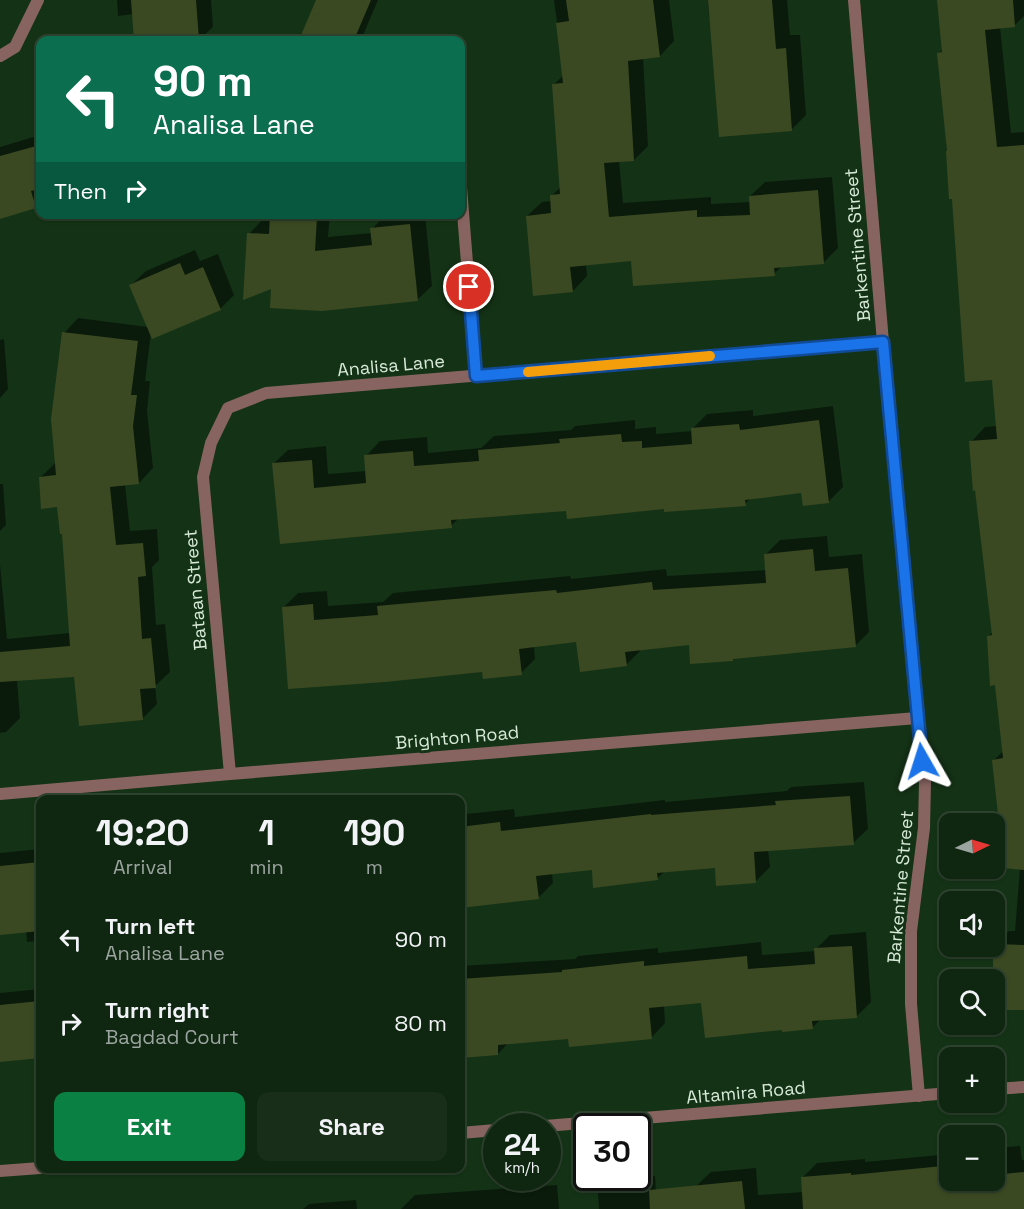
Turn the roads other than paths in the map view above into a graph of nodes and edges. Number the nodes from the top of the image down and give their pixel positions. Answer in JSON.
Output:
{"nodes":[{"id":1,"x":38,"y":0,"type":"edge"},
{"id":2,"x":854,"y":0,"type":"edge"},
{"id":3,"x":0,"y":56,"type":"edge"},
{"id":4,"x":464,"y":219,"type":"edge"},
{"id":5,"x":883,"y":342,"type":"junction"},
{"id":6,"x":476,"y":376,"type":"junction"},
{"id":7,"x":228,"y":408,"type":"joint"},
{"id":8,"x":917,"y":718,"type":"junction"},
{"id":9,"x":230,"y":774,"type":"junction"},
{"id":10,"x":0,"y":794,"type":"edge"},
{"id":11,"x":1024,"y":1087,"type":"edge"},
{"id":12,"x":1005,"y":1088,"type":"edge"},
{"id":13,"x":939,"y":1094,"type":"edge"},
{"id":14,"x":919,"y":1096,"type":"junction"},
{"id":15,"x":561,"y":1125,"type":"edge"},
{"id":16,"x":483,"y":1131,"type":"edge"},
{"id":17,"x":465,"y":1133,"type":"edge"},
{"id":18,"x":36,"y":1168,"type":"edge"},
{"id":19,"x":0,"y":1171,"type":"edge"}],
"edges":[{"from":1,"to":3,"type":"street"},
{"from":2,"to":5,"type":"street","name":"Barkentine Street"},
{"from":4,"to":6,"type":"street"},
{"from":5,"to":6,"type":"street","name":"Analisa Lane"},
{"from":5,"to":8,"type":"street","name":"Barkentine Street"},
{"from":6,"to":7,"type":"street","name":"Analisa Lane"},
{"from":7,"to":9,"type":"street","name":"Bataan Street"},
{"from":8,"to":9,"type":"street","name":"Brighton Road"},
{"from":8,"to":14,"type":"street","name":"Barkentine Street"},
{"from":9,"to":10,"type":"street","name":"Brighton Road"},
{"from":11,"to":12,"type":"street"},
{"from":13,"to":14,"type":"street","name":"Altamira Road"},
{"from":14,"to":15,"type":"street","name":"Altamira Road"},
{"from":16,"to":17,"type":"street"},
{"from":18,"to":19,"type":"street"}]}
